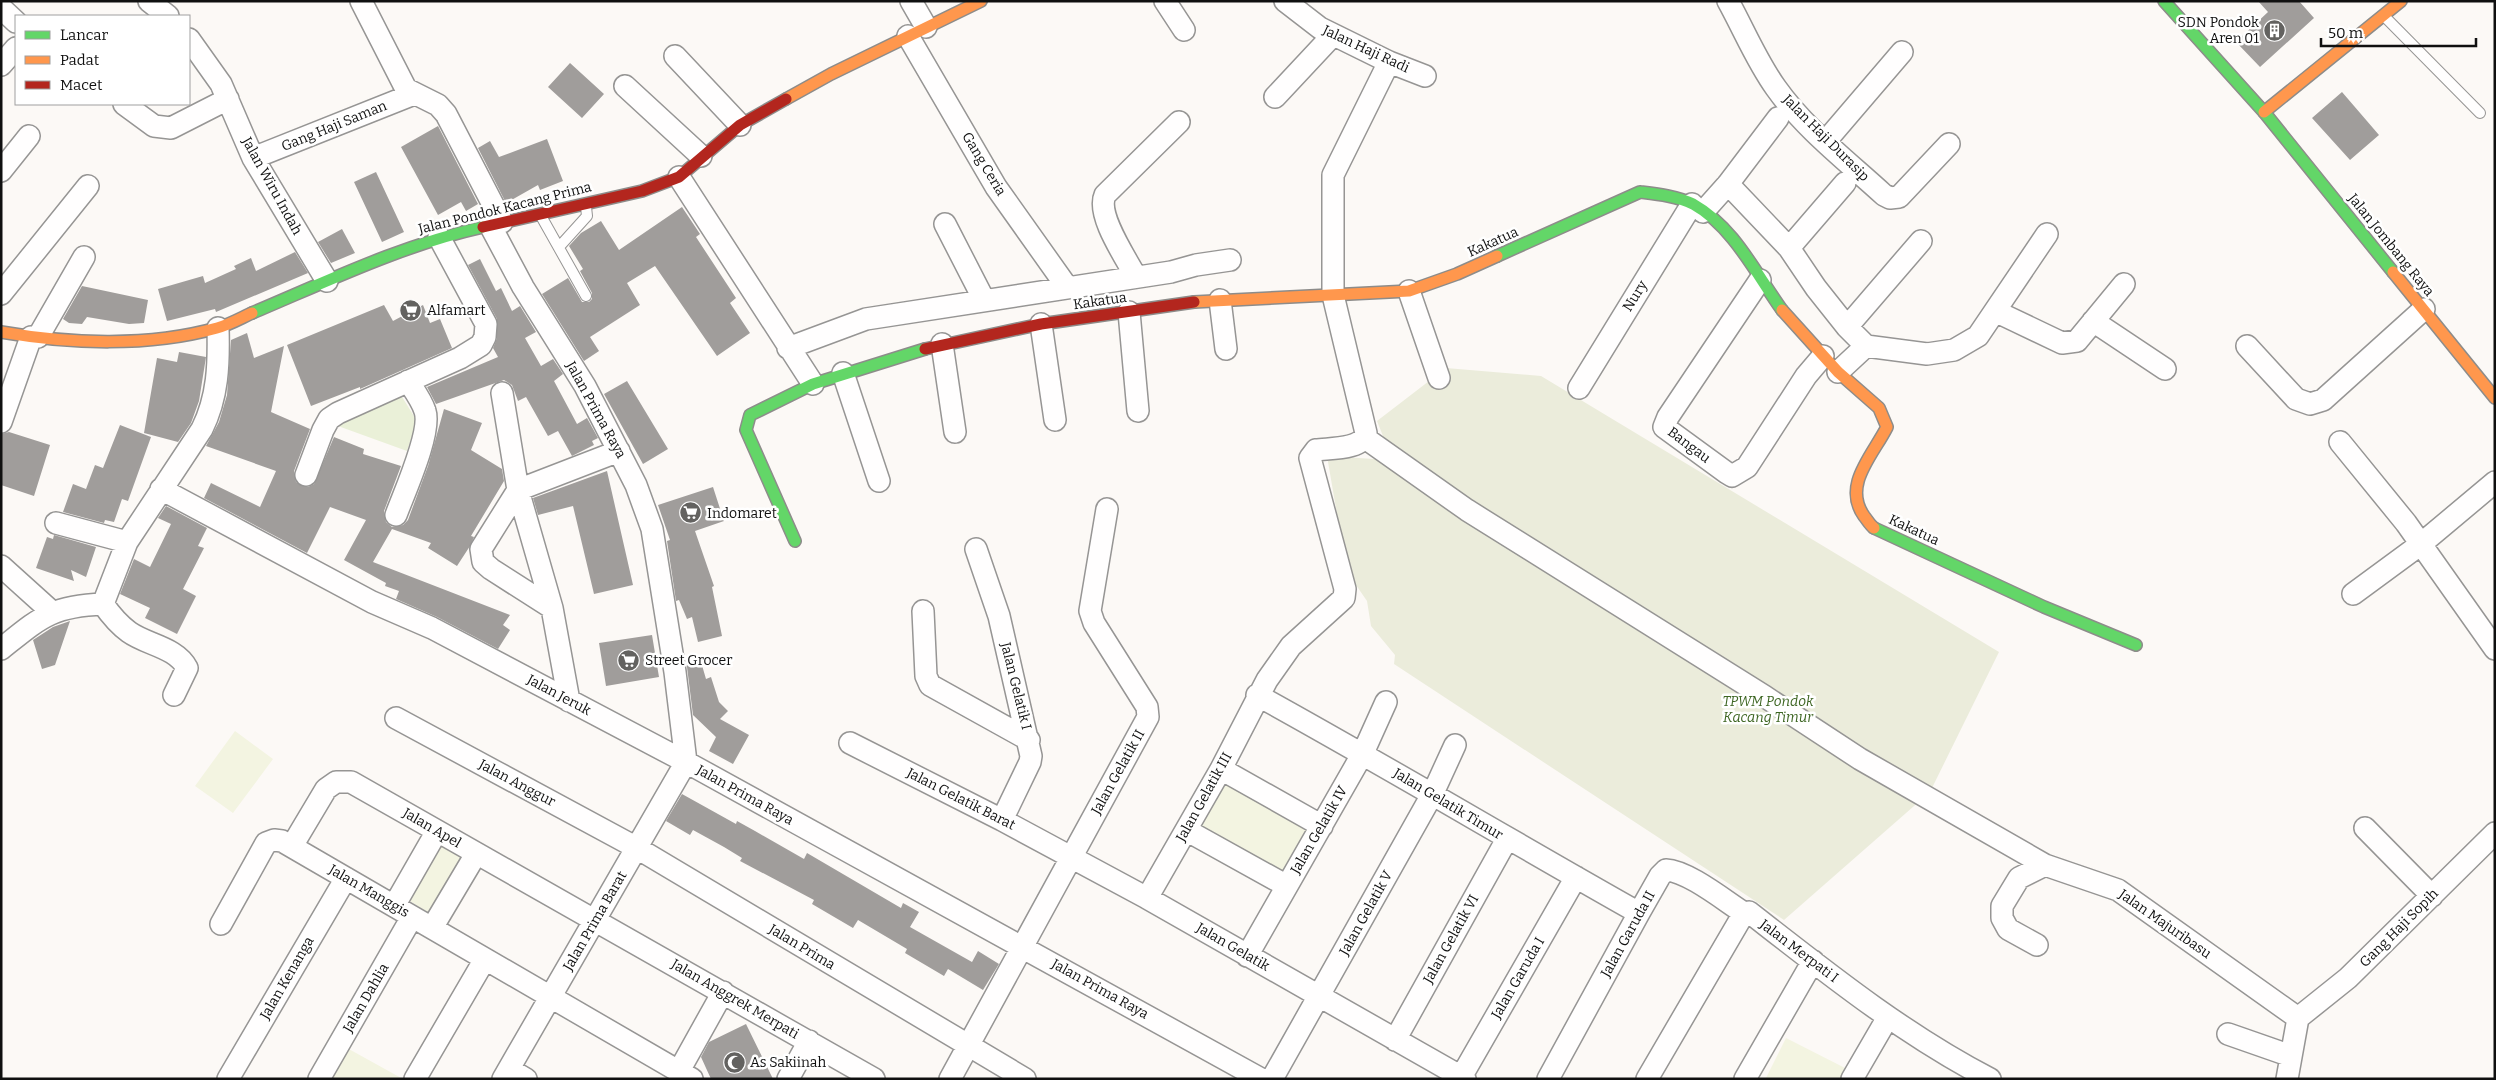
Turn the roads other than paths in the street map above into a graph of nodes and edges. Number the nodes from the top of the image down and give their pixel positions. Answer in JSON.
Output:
{"nodes":[{"id":1,"x":149,"y":1,"type":"edge"},
{"id":2,"x":361,"y":1,"type":"edge"},
{"id":3,"x":911,"y":1,"type":"edge"},
{"id":4,"x":981,"y":1,"type":"edge"},
{"id":5,"x":1165,"y":1,"type":"edge"},
{"id":6,"x":1285,"y":1,"type":"edge"},
{"id":7,"x":1728,"y":1,"type":"edge"},
{"id":8,"x":2164,"y":1,"type":"edge"},
{"id":9,"x":2401,"y":1,"type":"edge"},
{"id":10,"x":1,"y":8,"type":"edge"},
{"id":11,"x":167,"y":15,"type":"edge"},
{"id":12,"x":2384,"y":15,"type":"junction"},
{"id":13,"x":15,"y":21,"type":"edge"},
{"id":14,"x":1184,"y":30,"type":"dead end"},
{"id":15,"x":917,"y":31,"type":"junction"},
{"id":16,"x":1333,"y":35,"type":"junction"},
{"id":17,"x":190,"y":40,"type":"edge"},
{"id":18,"x":15,"y":49,"type":"edge"},
{"id":19,"x":1902,"y":52,"type":"dead end"},
{"id":20,"x":675,"y":56,"type":"dead end"},
{"id":21,"x":1389,"y":62,"type":"junction"},
{"id":22,"x":1,"y":65,"type":"edge"},
{"id":23,"x":1425,"y":76,"type":"dead end"},
{"id":24,"x":625,"y":86,"type":"dead end"},
{"id":25,"x":414,"y":94,"type":"junction"},
{"id":26,"x":1275,"y":97,"type":"dead end"},
{"id":27,"x":228,"y":99,"type":"junction"},
{"id":28,"x":125,"y":105,"type":"edge"},
{"id":29,"x":2264,"y":112,"type":"junction"},
{"id":30,"x":2480,"y":113,"type":"dead end"},
{"id":31,"x":1778,"y":118,"type":"dead end"},
{"id":32,"x":1179,"y":122,"type":"dead end"},
{"id":33,"x":740,"y":125,"type":"junction"},
{"id":34,"x":29,"y":136,"type":"dead end"},
{"id":35,"x":1825,"y":142,"type":"junction"},
{"id":36,"x":1949,"y":144,"type":"dead end"},
{"id":37,"x":701,"y":156,"type":"junction"},
{"id":38,"x":253,"y":158,"type":"junction"},
{"id":39,"x":1,"y":171,"type":"edge"},
{"id":40,"x":679,"y":176,"type":"junction"},
{"id":41,"x":1845,"y":183,"type":"dead end"},
{"id":42,"x":88,"y":186,"type":"dead end"},
{"id":43,"x":1710,"y":200,"type":"junction"},
{"id":44,"x":586,"y":203,"type":"junction"},
{"id":45,"x":539,"y":213,"type":"junction"},
{"id":46,"x":496,"y":223,"type":"junction"},
{"id":47,"x":945,"y":224,"type":"dead end"},
{"id":48,"x":2048,"y":234,"type":"dead end"},
{"id":49,"x":439,"y":237,"type":"junction"},
{"id":50,"x":1921,"y":241,"type":"dead end"},
{"id":51,"x":559,"y":247,"type":"junction"},
{"id":52,"x":1789,"y":248,"type":"junction"},
{"id":53,"x":84,"y":257,"type":"dead end"},
{"id":54,"x":1230,"y":260,"type":"dead end"},
{"id":55,"x":1136,"y":277,"type":"junction"},
{"id":56,"x":1760,"y":280,"type":"junction"},
{"id":57,"x":328,"y":281,"type":"junction"},
{"id":58,"x":2124,"y":284,"type":"dead end"},
{"id":59,"x":1067,"y":287,"type":"junction"},
{"id":60,"x":1409,"y":291,"type":"junction"},
{"id":61,"x":1,"y":294,"type":"edge"},
{"id":62,"x":1333,"y":294,"type":"junction"},
{"id":63,"x":586,"y":296,"type":"dead end"},
{"id":64,"x":984,"y":300,"type":"junction"},
{"id":65,"x":1220,"y":300,"type":"junction"},
{"id":66,"x":2424,"y":309,"type":"junction"},
{"id":67,"x":1129,"y":312,"type":"junction"},
{"id":68,"x":1997,"y":312,"type":"junction"},
{"id":69,"x":2093,"y":321,"type":"junction"},
{"id":70,"x":1042,"y":324,"type":"junction"},
{"id":71,"x":1847,"y":327,"type":"junction"},
{"id":72,"x":218,"y":328,"type":"junction"},
{"id":73,"x":1,"y":332,"type":"edge"},
{"id":74,"x":34,"y":337,"type":"junction"},
{"id":75,"x":942,"y":344,"type":"junction"},
{"id":76,"x":2247,"y":346,"type":"dead end"},
{"id":77,"x":788,"y":348,"type":"junction"},
{"id":78,"x":1226,"y":349,"type":"dead end"},
{"id":79,"x":1823,"y":356,"type":"junction"},
{"id":80,"x":1852,"y":359,"type":"junction"},
{"id":81,"x":2165,"y":369,"type":"dead end"},
{"id":82,"x":843,"y":373,"type":"junction"},
{"id":83,"x":1439,"y":378,"type":"dead end"},
{"id":84,"x":408,"y":381,"type":"junction"},
{"id":85,"x":813,"y":384,"type":"junction"},
{"id":86,"x":1579,"y":388,"type":"dead end"},
{"id":87,"x":502,"y":393,"type":"dead end"},
{"id":88,"x":2494,"y":395,"type":"edge"},
{"id":89,"x":1138,"y":411,"type":"dead end"},
{"id":90,"x":1054,"y":420,"type":"dead end"},
{"id":91,"x":1,"y":422,"type":"edge"},
{"id":92,"x":955,"y":432,"type":"dead end"},
{"id":93,"x":1365,"y":438,"type":"junction"},
{"id":94,"x":2340,"y":442,"type":"dead end"},
{"id":95,"x":619,"y":451,"type":"junction"},
{"id":96,"x":306,"y":475,"type":"dead end"},
{"id":97,"x":879,"y":481,"type":"dead end"},
{"id":98,"x":2495,"y":482,"type":"edge"},
{"id":99,"x":161,"y":488,"type":"junction"},
{"id":100,"x":518,"y":490,"type":"junction"},
{"id":101,"x":1107,"y":508,"type":"dead end"},
{"id":102,"x":396,"y":515,"type":"dead end"},
{"id":103,"x":56,"y":523,"type":"dead end"},
{"id":104,"x":795,"y":541,"type":"dead end"},
{"id":105,"x":126,"y":542,"type":"junction"},
{"id":106,"x":2421,"y":544,"type":"junction"},
{"id":107,"x":976,"y":549,"type":"dead end"},
{"id":108,"x":1,"y":566,"type":"edge"},
{"id":109,"x":2353,"y":594,"type":"dead end"},
{"id":110,"x":102,"y":604,"type":"junction"},
{"id":111,"x":552,"y":608,"type":"junction"},
{"id":112,"x":923,"y":611,"type":"dead end"},
{"id":113,"x":52,"y":612,"type":"junction"},
{"id":114,"x":2136,"y":645,"type":"dead end"},
{"id":115,"x":1,"y":649,"type":"edge"},
{"id":116,"x":2495,"y":649,"type":"edge"},
{"id":117,"x":174,"y":695,"type":"dead end"},
{"id":118,"x":1258,"y":695,"type":"junction"},
{"id":119,"x":569,"y":701,"type":"junction"},
{"id":120,"x":1386,"y":702,"type":"dead end"},
{"id":121,"x":396,"y":718,"type":"dead end"},
{"id":122,"x":1029,"y":740,"type":"junction"},
{"id":123,"x":850,"y":743,"type":"dead end"},
{"id":124,"x":1455,"y":745,"type":"dead end"},
{"id":125,"x":1363,"y":753,"type":"junction"},
{"id":126,"x":686,"y":762,"type":"junction"},
{"id":127,"x":1221,"y":769,"type":"junction"},
{"id":128,"x":1433,"y":793,"type":"junction"},
{"id":129,"x":1002,"y":820,"type":"junction"},
{"id":130,"x":1322,"y":826,"type":"junction"},
{"id":131,"x":2365,"y":828,"type":"dead end"},
{"id":132,"x":1186,"y":830,"type":"junction"},
{"id":133,"x":437,"y":831,"type":"junction"},
{"id":134,"x":2495,"y":833,"type":"edge"},
{"id":135,"x":1508,"y":839,"type":"junction"},
{"id":136,"x":292,"y":846,"type":"junction"},
{"id":137,"x":637,"y":848,"type":"junction"},
{"id":138,"x":476,"y":854,"type":"junction"},
{"id":139,"x":1070,"y":858,"type":"junction"},
{"id":140,"x":2045,"y":865,"type":"junction"},
{"id":141,"x":1576,"y":877,"type":"junction"},
{"id":142,"x":346,"y":878,"type":"junction"},
{"id":143,"x":1287,"y":886,"type":"junction"},
{"id":144,"x":2432,"y":896,"type":"junction"},
{"id":145,"x":1147,"y":898,"type":"junction"},
{"id":146,"x":394,"y":906,"type":"junction"},
{"id":147,"x":1639,"y":912,"type":"junction"},
{"id":148,"x":1744,"y":914,"type":"junction"},
{"id":149,"x":412,"y":916,"type":"junction"},
{"id":150,"x":596,"y":919,"type":"junction"},
{"id":151,"x":221,"y":924,"type":"dead end"},
{"id":152,"x":432,"y":928,"type":"junction"},
{"id":153,"x":2037,"y":945,"type":"dead end"},
{"id":154,"x":1022,"y":946,"type":"junction"},
{"id":155,"x":1248,"y":956,"type":"junction"},
{"id":156,"x":485,"y":959,"type":"junction"},
{"id":157,"x":1813,"y":961,"type":"junction"},
{"id":158,"x":723,"y":992,"type":"junction"},
{"id":159,"x":550,"y":997,"type":"junction"},
{"id":160,"x":1319,"y":997,"type":"junction"},
{"id":161,"x":1888,"y":1017,"type":"junction"},
{"id":162,"x":2298,"y":1018,"type":"junction"},
{"id":163,"x":2228,"y":1034,"type":"dead end"},
{"id":164,"x":1395,"y":1040,"type":"junction"},
{"id":165,"x":809,"y":1041,"type":"junction"},
{"id":166,"x":968,"y":1046,"type":"junction"},
{"id":167,"x":2291,"y":1056,"type":"junction"},
{"id":168,"x":1956,"y":1071,"type":"edge"},
{"id":169,"x":513,"y":1075,"type":"edge"},
{"id":170,"x":685,"y":1075,"type":"edge"},
{"id":171,"x":1462,"y":1078,"type":"edge"},
{"id":172,"x":228,"y":1079,"type":"edge"},
{"id":173,"x":320,"y":1079,"type":"edge"},
{"id":174,"x":415,"y":1079,"type":"edge"},
{"id":175,"x":788,"y":1079,"type":"edge"},
{"id":176,"x":874,"y":1079,"type":"edge"},
{"id":177,"x":950,"y":1079,"type":"edge"},
{"id":178,"x":1025,"y":1079,"type":"edge"},
{"id":179,"x":1261,"y":1079,"type":"edge"},
{"id":180,"x":1272,"y":1079,"type":"edge"},
{"id":181,"x":1548,"y":1079,"type":"edge"},
{"id":182,"x":1647,"y":1079,"type":"edge"},
{"id":183,"x":1745,"y":1079,"type":"edge"},
{"id":184,"x":1852,"y":1079,"type":"edge"},
{"id":185,"x":1990,"y":1079,"type":"edge"},
{"id":186,"x":2287,"y":1079,"type":"edge"}],
"edges":[{"from":1,"to":11,"type":"street"},
{"from":2,"to":25,"type":"street"},
{"from":3,"to":15,"type":"street","name":"Gang Ceria"},
{"from":4,"to":15,"type":"street","name":"Jalan Pondok Kacang Prima"},
{"from":5,"to":14,"type":"street"},
{"from":6,"to":16,"type":"street","name":"Jalan Haji Radi"},
{"from":7,"to":35,"type":"street","name":"Jalan Haji Durasip"},
{"from":8,"to":29,"type":"street","name":"Jalan Jombang Raya"},
{"from":9,"to":12,"type":"street"},
{"from":10,"to":13,"type":"street"},
{"from":12,"to":29,"type":"street"},
{"from":12,"to":30,"type":"lane"},
{"from":15,"to":33,"type":"street","name":"Jalan Pondok Kacang Prima"},
{"from":15,"to":59,"type":"street","name":"Gang Ceria"},
{"from":16,"to":21,"type":"street","name":"Jalan Haji Radi"},
{"from":16,"to":26,"type":"street"},
{"from":17,"to":27,"type":"street","name":"Jalan Wiru Indah"},
{"from":18,"to":22,"type":"street"},
{"from":19,"to":35,"type":"street"},
{"from":20,"to":33,"type":"street"},
{"from":21,"to":23,"type":"street","name":"Jalan Haji Radi"},
{"from":21,"to":62,"type":"street"},
{"from":24,"to":37,"type":"street"},
{"from":25,"to":38,"type":"street","name":"Gang Haji Saman"},
{"from":25,"to":46,"type":"street","name":"Jalan Prima Raya"},
{"from":27,"to":28,"type":"street"},
{"from":27,"to":38,"type":"street","name":"Jalan Wiru Indah"},
{"from":29,"to":66,"type":"street","name":"Jalan Jombang Raya"},
{"from":31,"to":43,"type":"street","name":"Nury"},
{"from":32,"to":55,"type":"street"},
{"from":33,"to":37,"type":"street","name":"Jalan Pondok Kacang Prima"},
{"from":34,"to":39,"type":"street"},
{"from":35,"to":36,"type":"street","name":"Jalan Haji Durasip"},
{"from":37,"to":40,"type":"street","name":"Jalan Pondok Kacang Prima"},
{"from":38,"to":57,"type":"street","name":"Jalan Wiru Indah"},
{"from":40,"to":44,"type":"street","name":"Jalan Pondok Kacang Prima"},
{"from":40,"to":77,"type":"street"},
{"from":41,"to":52,"type":"street"},
{"from":42,"to":61,"type":"street"},
{"from":43,"to":52,"type":"street"},
{"from":43,"to":56,"type":"street","name":"Kakatua"},
{"from":43,"to":60,"type":"street","name":"Kakatua"},
{"from":43,"to":86,"type":"street","name":"Nury"},
{"from":44,"to":45,"type":"street","name":"Jalan Pondok Kacang Prima"},
{"from":44,"to":51,"type":"lane"},
{"from":45,"to":46,"type":"street","name":"Jalan Pondok Kacang Prima"},
{"from":45,"to":51,"type":"lane"},
{"from":46,"to":49,"type":"street","name":"Jalan Pondok Kacang Prima"},
{"from":46,"to":95,"type":"street","name":"Jalan Prima Raya"},
{"from":47,"to":64,"type":"street"},
{"from":48,"to":68,"type":"street"},
{"from":49,"to":57,"type":"street","name":"Jalan Pondok Kacang Prima"},
{"from":49,"to":84,"type":"street"},
{"from":50,"to":71,"type":"street"},
{"from":51,"to":63,"type":"lane"},
{"from":52,"to":71,"type":"street"},
{"from":53,"to":74,"type":"street"},
{"from":54,"to":55,"type":"street"},
{"from":55,"to":59,"type":"street"},
{"from":56,"to":79,"type":"street","name":"Kakatua"},
{"from":56,"to":79,"type":"street","name":"Bangau"},
{"from":57,"to":72,"type":"street","name":"Jalan Pondok Kacang Prima"},
{"from":58,"to":69,"type":"street"},
{"from":59,"to":64,"type":"street"},
{"from":60,"to":62,"type":"street","name":"Kakatua"},
{"from":60,"to":83,"type":"street"},
{"from":62,"to":65,"type":"street","name":"Kakatua"},
{"from":62,"to":93,"type":"street"},
{"from":64,"to":77,"type":"street"},
{"from":65,"to":67,"type":"street","name":"Kakatua"},
{"from":65,"to":78,"type":"street"},
{"from":66,"to":76,"type":"street"},
{"from":66,"to":88,"type":"street","name":"Jalan Jombang Raya"},
{"from":67,"to":70,"type":"street","name":"Kakatua"},
{"from":67,"to":89,"type":"street"},
{"from":68,"to":69,"type":"street"},
{"from":68,"to":80,"type":"street"},
{"from":69,"to":81,"type":"street"},
{"from":70,"to":75,"type":"street","name":"Kakatua"},
{"from":70,"to":90,"type":"street"},
{"from":71,"to":80,"type":"street"},
{"from":72,"to":74,"type":"street","name":"Jalan Pondok Kacang Prima"},
{"from":72,"to":99,"type":"street"},
{"from":73,"to":74,"type":"street","name":"Jalan Pondok Kacang Prima"},
{"from":74,"to":91,"type":"street"},
{"from":75,"to":82,"type":"street","name":"Kakatua"},
{"from":75,"to":92,"type":"street"},
{"from":77,"to":85,"type":"street"},
{"from":79,"to":80,"type":"street","name":"Kakatua"},
{"from":80,"to":114,"type":"street","name":"Kakatua"},
{"from":82,"to":85,"type":"street","name":"Kakatua"},
{"from":82,"to":97,"type":"street"},
{"from":84,"to":96,"type":"street"},
{"from":84,"to":102,"type":"street"},
{"from":85,"to":104,"type":"street","name":"Kakatua"},
{"from":87,"to":100,"type":"street"},
{"from":93,"to":118,"type":"street","name":"Jalan Gelatik III"},
{"from":93,"to":140,"type":"street","name":"Jalan Majuribasu"},
{"from":94,"to":106,"type":"street"},
{"from":95,"to":100,"type":"street"},
{"from":95,"to":126,"type":"street","name":"Jalan Prima Raya"},
{"from":98,"to":106,"type":"street"},
{"from":99,"to":105,"type":"street"},
{"from":99,"to":119,"type":"street","name":"Jalan Jeruk"},
{"from":100,"to":111,"type":"street"},
{"from":100,"to":111,"type":"street"},
{"from":101,"to":139,"type":"street","name":"Jalan Gelatik II"},
{"from":103,"to":105,"type":"street"},
{"from":105,"to":110,"type":"street"},
{"from":106,"to":109,"type":"street"},
{"from":106,"to":116,"type":"street"},
{"from":107,"to":122,"type":"street","name":"Jalan Gelatik I"},
{"from":108,"to":113,"type":"street"},
{"from":110,"to":113,"type":"street"},
{"from":110,"to":117,"type":"street"},
{"from":111,"to":119,"type":"street"},
{"from":112,"to":122,"type":"street"},
{"from":113,"to":115,"type":"street"},
{"from":118,"to":125,"type":"street","name":"Jalan Gelatik Timur"},
{"from":118,"to":127,"type":"street","name":"Jalan Gelatik III"},
{"from":119,"to":126,"type":"street","name":"Jalan Jeruk"},
{"from":120,"to":125,"type":"street","name":"Jalan Gelatik IV"},
{"from":121,"to":137,"type":"street","name":"Jalan Anggur"},
{"from":122,"to":129,"type":"street","name":"Jalan Gelatik I"},
{"from":123,"to":129,"type":"street","name":"Jalan Gelatik Barat"},
{"from":124,"to":128,"type":"street","name":"Jalan Gelatik V"},
{"from":125,"to":128,"type":"street","name":"Jalan Gelatik Timur"},
{"from":125,"to":130,"type":"street","name":"Jalan Gelatik IV"},
{"from":126,"to":137,"type":"street","name":"Jalan Prima Barat"},
{"from":126,"to":154,"type":"street","name":"Jalan Prima Raya"},
{"from":127,"to":130,"type":"street"},
{"from":127,"to":132,"type":"street","name":"Jalan Gelatik III"},
{"from":128,"to":135,"type":"street","name":"Jalan Gelatik Timur"},
{"from":128,"to":160,"type":"street","name":"Jalan Gelatik V"},
{"from":129,"to":139,"type":"street","name":"Jalan Gelatik Barat"},
{"from":130,"to":143,"type":"street","name":"Jalan Gelatik IV"},
{"from":131,"to":144,"type":"street"},
{"from":132,"to":143,"type":"street"},
{"from":132,"to":145,"type":"street","name":"Jalan Gelatik III"},
{"from":133,"to":136,"type":"street","name":"Jalan Apel"},
{"from":133,"to":138,"type":"street","name":"Jalan Apel"},
{"from":133,"to":146,"type":"street"},
{"from":134,"to":144,"type":"street","name":"Gang Haji Sopih"},
{"from":135,"to":141,"type":"street","name":"Jalan Gelatik Timur"},
{"from":135,"to":164,"type":"street","name":"Jalan Gelatik VI"},
{"from":136,"to":142,"type":"street","name":"Jalan Manggis"},
{"from":136,"to":151,"type":"street","name":"Jalan Manggis"},
{"from":137,"to":150,"type":"street","name":"Jalan Prima Barat"},
{"from":137,"to":166,"type":"street","name":"Jalan Prima"},
{"from":138,"to":150,"type":"street","name":"Jalan Apel"},
{"from":138,"to":152,"type":"street"},
{"from":139,"to":145,"type":"street","name":"Jalan Gelatik"},
{"from":139,"to":154,"type":"street","name":"Jalan Gelatik II"},
{"from":140,"to":153,"type":"street"},
{"from":140,"to":162,"type":"street","name":"Jalan Majuribasu"},
{"from":141,"to":147,"type":"street","name":"Jalan Gelatik Timur"},
{"from":141,"to":171,"type":"street","name":"Jalan Garuda I"},
{"from":142,"to":146,"type":"street","name":"Jalan Manggis"},
{"from":142,"to":172,"type":"street","name":"Jalan Kenanga"},
{"from":143,"to":155,"type":"street","name":"Jalan Gelatik IV"},
{"from":144,"to":162,"type":"street","name":"Gang Haji Sopih"},
{"from":145,"to":155,"type":"street","name":"Jalan Gelatik"},
{"from":146,"to":149,"type":"street","name":"Jalan Manggis"},
{"from":147,"to":148,"type":"street","name":"Jalan Garuda II"},
{"from":147,"to":181,"type":"street","name":"Jalan Garuda II"},
{"from":148,"to":157,"type":"street","name":"Jalan Merpati I"},
{"from":148,"to":182,"type":"street","name":"Jalan Merpati I"},
{"from":149,"to":152,"type":"street","name":"Jalan Manggis"},
{"from":149,"to":173,"type":"street","name":"Jalan Dahlia"},
{"from":150,"to":158,"type":"street","name":"Jalan Anggrek Merpati"},
{"from":150,"to":159,"type":"street","name":"Jalan Prima Barat"},
{"from":152,"to":156,"type":"street","name":"Jalan Manggis"},
{"from":154,"to":166,"type":"street","name":"Jalan Gelatik II"},
{"from":154,"to":179,"type":"street","name":"Jalan Prima Raya"},
{"from":155,"to":160,"type":"street","name":"Jalan Gelatik"},
{"from":156,"to":159,"type":"street","name":"Jalan Manggis"},
{"from":156,"to":174,"type":"street"},
{"from":157,"to":161,"type":"street","name":"Jalan Merpati I"},
{"from":157,"to":183,"type":"street"},
{"from":158,"to":165,"type":"street","name":"Jalan Anggrek Merpati"},
{"from":158,"to":170,"type":"street"},
{"from":159,"to":169,"type":"street","name":"Jalan Prima Barat"},
{"from":159,"to":170,"type":"street","name":"Jalan Manggis"},
{"from":160,"to":164,"type":"street","name":"Jalan Gelatik"},
{"from":160,"to":180,"type":"street","name":"Jalan Gelatik V"},
{"from":161,"to":168,"type":"street","name":"Jalan Merpati I"},
{"from":161,"to":184,"type":"street"},
{"from":162,"to":167,"type":"street"},
{"from":163,"to":167,"type":"street"},
{"from":164,"to":171,"type":"street","name":"Jalan Gelatik"},
{"from":165,"to":175,"type":"street"},
{"from":165,"to":176,"type":"street","name":"Jalan Anggrek Merpati"},
{"from":166,"to":177,"type":"street","name":"Jalan Gelatik II"},
{"from":166,"to":178,"type":"street","name":"Jalan Prima"},
{"from":167,"to":186,"type":"street"},
{"from":168,"to":185,"type":"street","name":"Jalan Merpati I"}]}
